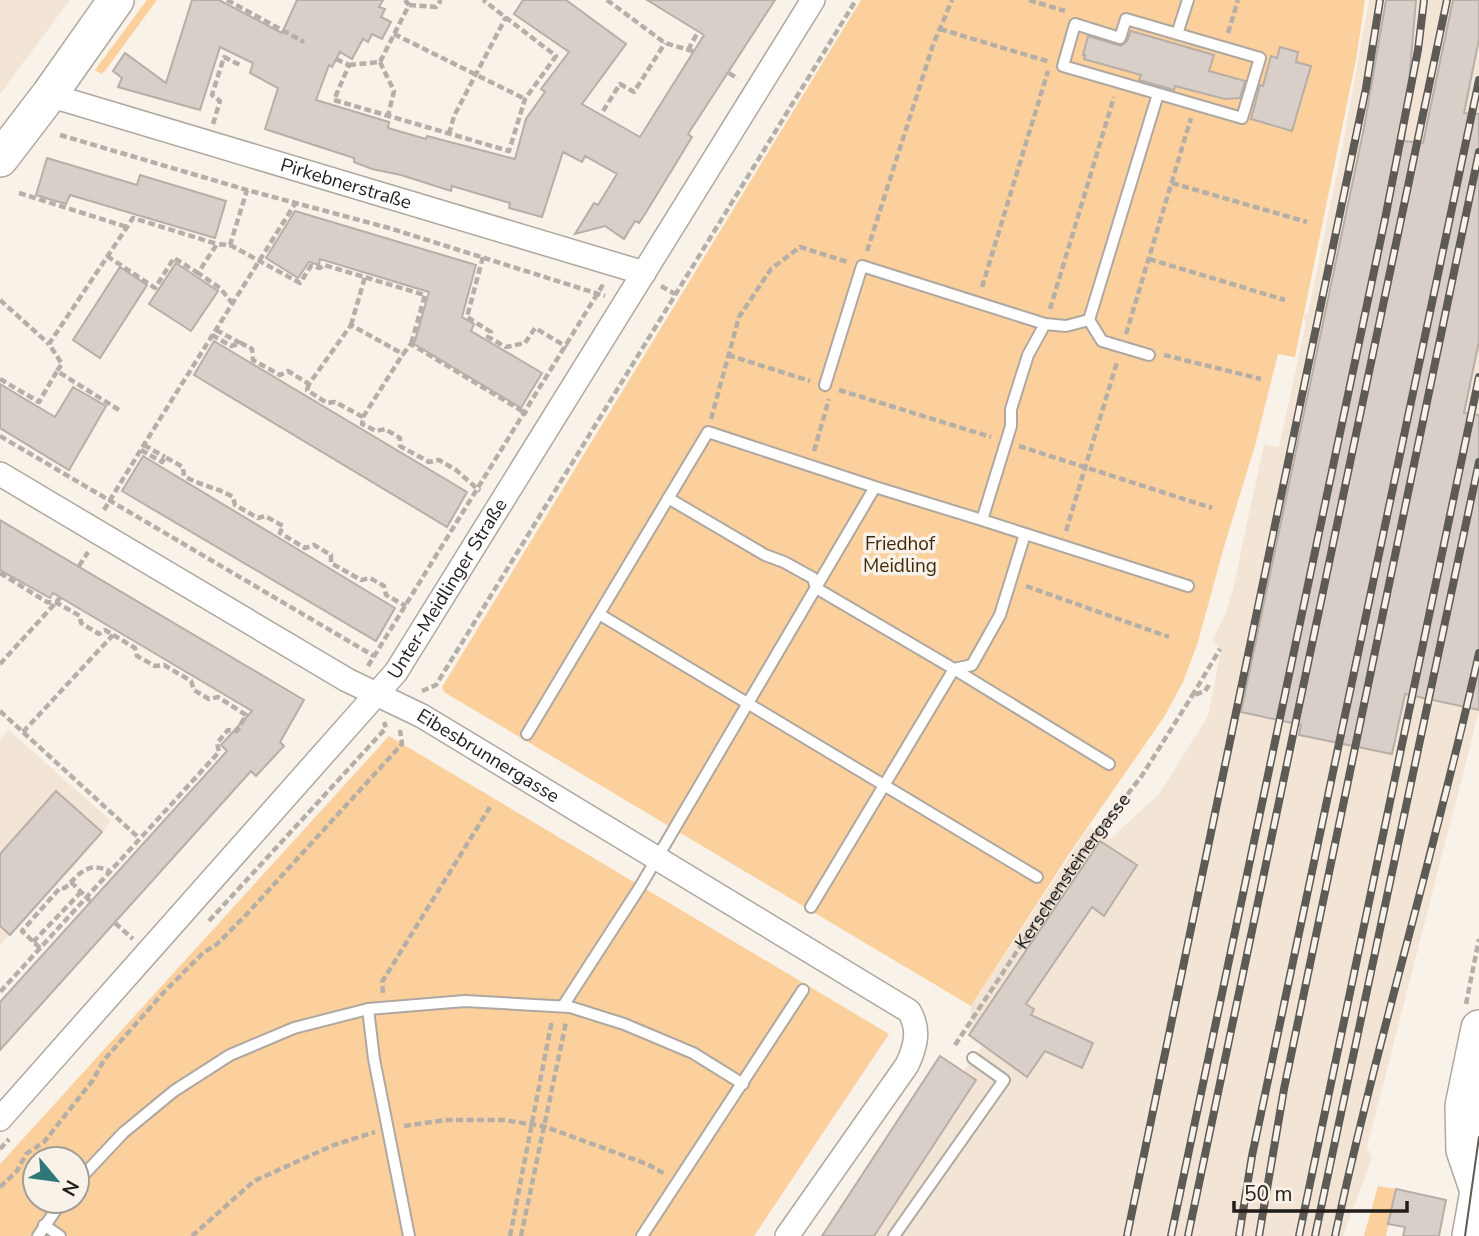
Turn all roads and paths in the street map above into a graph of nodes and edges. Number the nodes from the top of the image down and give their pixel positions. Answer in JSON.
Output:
{"nodes":[{"id":1,"x":116,"y":0,"type":"edge"},
{"id":2,"x":227,"y":0,"type":"edge"},
{"id":3,"x":405,"y":0,"type":"edge"},
{"id":4,"x":441,"y":0,"type":"edge"},
{"id":5,"x":483,"y":0,"type":"edge"},
{"id":6,"x":607,"y":0,"type":"edge"},
{"id":7,"x":813,"y":0,"type":"edge"},
{"id":8,"x":856,"y":0,"type":"edge"},
{"id":9,"x":952,"y":0,"type":"edge"},
{"id":10,"x":1029,"y":0,"type":"edge"},
{"id":11,"x":1188,"y":0,"type":"edge"},
{"id":12,"x":1238,"y":0,"type":"edge"},
{"id":13,"x":409,"y":5,"type":"junction"},
{"id":14,"x":1069,"y":12,"type":"dead end"},
{"id":15,"x":506,"y":17,"type":"junction"},
{"id":16,"x":940,"y":29,"type":"junction"},
{"id":17,"x":698,"y":32,"type":"dead end"},
{"id":18,"x":394,"y":34,"type":"junction"},
{"id":19,"x":1177,"y":34,"type":"junction"},
{"id":20,"x":304,"y":42,"type":"dead end"},
{"id":21,"x":665,"y":43,"type":"junction"},
{"id":22,"x":1223,"y":47,"type":"junction"},
{"id":23,"x":688,"y":50,"type":"junction"},
{"id":24,"x":696,"y":52,"type":"dead end"},
{"id":25,"x":336,"y":59,"type":"dead end"},
{"id":26,"x":380,"y":62,"type":"junction"},
{"id":27,"x":349,"y":65,"type":"junction"},
{"id":28,"x":242,"y":66,"type":"dead end"},
{"id":29,"x":476,"y":75,"type":"junction"},
{"id":30,"x":1119,"y":82,"type":"junction"},
{"id":31,"x":1158,"y":94,"type":"junction"},
{"id":32,"x":49,"y":95,"type":"junction"},
{"id":33,"x":525,"y":99,"type":"junction"},
{"id":34,"x":1195,"y":105,"type":"junction"},
{"id":35,"x":603,"y":111,"type":"dead end"},
{"id":36,"x":388,"y":116,"type":"junction"},
{"id":37,"x":449,"y":134,"type":"junction"},
{"id":38,"x":60,"y":135,"type":"dead end"},
{"id":39,"x":207,"y":142,"type":"junction"},
{"id":40,"x":0,"y":159,"type":"edge"},
{"id":41,"x":1172,"y":183,"type":"junction"},
{"id":42,"x":247,"y":190,"type":"junction"},
{"id":43,"x":19,"y":193,"type":"dead end"},
{"id":44,"x":296,"y":202,"type":"junction"},
{"id":45,"x":1307,"y":222,"type":"dead end"},
{"id":46,"x":127,"y":227,"type":"junction"},
{"id":47,"x":217,"y":244,"type":"junction"},
{"id":48,"x":230,"y":245,"type":"junction"},
{"id":49,"x":107,"y":256,"type":"junction"},
{"id":50,"x":483,"y":257,"type":"junction"},
{"id":51,"x":1148,"y":259,"type":"junction"},
{"id":52,"x":260,"y":260,"type":"junction"},
{"id":53,"x":862,"y":266,"type":"junction"},
{"id":54,"x":198,"y":273,"type":"junction"},
{"id":55,"x":644,"y":273,"type":"junction"},
{"id":56,"x":365,"y":277,"type":"junction"},
{"id":57,"x":1285,"y":300,"type":"dead end"},
{"id":58,"x":2,"y":302,"type":"edge"},
{"id":59,"x":977,"y":302,"type":"junction"},
{"id":60,"x":233,"y":304,"type":"junction"},
{"id":61,"x":0,"y":310,"type":"edge"},
{"id":62,"x":1089,"y":320,"type":"junction"},
{"id":63,"x":1045,"y":324,"type":"junction"},
{"id":64,"x":351,"y":325,"type":"junction"},
{"id":65,"x":216,"y":330,"type":"junction"},
{"id":66,"x":212,"y":335,"type":"junction"},
{"id":67,"x":241,"y":343,"type":"junction"},
{"id":68,"x":49,"y":344,"type":"junction"},
{"id":69,"x":411,"y":344,"type":"junction"},
{"id":70,"x":566,"y":346,"type":"junction"},
{"id":71,"x":1122,"y":347,"type":"junction"},
{"id":72,"x":403,"y":354,"type":"junction"},
{"id":73,"x":728,"y":355,"type":"junction"},
{"id":74,"x":1149,"y":355,"type":"joint"},
{"id":75,"x":590,"y":361,"type":"junction"},
{"id":76,"x":57,"y":371,"type":"junction"},
{"id":77,"x":0,"y":379,"type":"edge"},
{"id":78,"x":1261,"y":379,"type":"dead end"},
{"id":79,"x":309,"y":384,"type":"junction"},
{"id":80,"x":825,"y":385,"type":"joint"},
{"id":81,"x":119,"y":410,"type":"dead end"},
{"id":82,"x":525,"y":414,"type":"junction"},
{"id":83,"x":363,"y":418,"type":"junction"},
{"id":84,"x":548,"y":428,"type":"junction"},
{"id":85,"x":708,"y":432,"type":"junction"},
{"id":86,"x":0,"y":436,"type":"edge"},
{"id":87,"x":1007,"y":442,"type":"junction"},
{"id":88,"x":143,"y":448,"type":"junction"},
{"id":89,"x":810,"y":466,"type":"junction"},
{"id":90,"x":1086,"y":467,"type":"junction"},
{"id":91,"x":0,"y":474,"type":"edge"},
{"id":92,"x":875,"y":487,"type":"junction"},
{"id":93,"x":478,"y":490,"type":"junction"},
{"id":94,"x":668,"y":498,"type":"junction"},
{"id":95,"x":110,"y":500,"type":"junction"},
{"id":96,"x":1212,"y":508,"type":"dead end"},
{"id":97,"x":498,"y":509,"type":"junction"},
{"id":98,"x":982,"y":520,"type":"junction"},
{"id":99,"x":1025,"y":534,"type":"junction"},
{"id":100,"x":1062,"y":545,"type":"junction"},
{"id":101,"x":0,"y":573,"type":"edge"},
{"id":102,"x":1012,"y":581,"type":"junction"},
{"id":103,"x":1188,"y":586,"type":"dead end"},
{"id":104,"x":816,"y":587,"type":"junction"},
{"id":105,"x":59,"y":600,"type":"junction"},
{"id":106,"x":405,"y":606,"type":"junction"},
{"id":107,"x":599,"y":614,"type":"junction"},
{"id":108,"x":428,"y":623,"type":"junction"},
{"id":109,"x":113,"y":635,"type":"junction"},
{"id":110,"x":1168,"y":637,"type":"dead end"},
{"id":111,"x":1220,"y":649,"type":"dead end"},
{"id":112,"x":0,"y":664,"type":"edge"},
{"id":113,"x":954,"y":669,"type":"junction"},
{"id":114,"x":1209,"y":685,"type":"dead end"},
{"id":115,"x":377,"y":694,"type":"junction"},
{"id":116,"x":1192,"y":696,"type":"junction"},
{"id":117,"x":748,"y":704,"type":"junction"},
{"id":118,"x":0,"y":712,"type":"edge"},
{"id":119,"x":404,"y":716,"type":"junction"},
{"id":120,"x":23,"y":732,"type":"junction"},
{"id":121,"x":527,"y":734,"type":"dead end"},
{"id":122,"x":1109,"y":764,"type":"dead end"},
{"id":123,"x":884,"y":785,"type":"junction"},
{"id":124,"x":491,"y":807,"type":"dead end"},
{"id":125,"x":139,"y":838,"type":"junction"},
{"id":126,"x":657,"y":857,"type":"junction"},
{"id":127,"x":109,"y":872,"type":"junction"},
{"id":128,"x":1037,"y":877,"type":"dead end"},
{"id":129,"x":71,"y":882,"type":"junction"},
{"id":130,"x":81,"y":892,"type":"junction"},
{"id":131,"x":88,"y":899,"type":"junction"},
{"id":132,"x":811,"y":907,"type":"dead end"},
{"id":133,"x":33,"y":942,"type":"junction"},
{"id":134,"x":40,"y":948,"type":"junction"},
{"id":135,"x":1,"y":989,"type":"edge"},
{"id":136,"x":803,"y":990,"type":"dead end"},
{"id":137,"x":562,"y":1006,"type":"junction"},
{"id":138,"x":384,"y":1007,"type":"junction"},
{"id":139,"x":368,"y":1009,"type":"junction"},
{"id":140,"x":1479,"y":1028,"type":"edge"},
{"id":141,"x":955,"y":1045,"type":"dead end"},
{"id":142,"x":973,"y":1058,"type":"dead end"},
{"id":143,"x":743,"y":1084,"type":"junction"},
{"id":144,"x":0,"y":1119,"type":"edge"},
{"id":145,"x":531,"y":1124,"type":"junction"},
{"id":146,"x":543,"y":1126,"type":"junction"},
{"id":147,"x":388,"y":1128,"type":"junction"},
{"id":148,"x":91,"y":1167,"type":"edge"},
{"id":149,"x":678,"y":1181,"type":"junction"},
{"id":150,"x":0,"y":1187,"type":"edge"},
{"id":151,"x":1478,"y":1190,"type":"edge"},
{"id":152,"x":52,"y":1215,"type":"edge"},
{"id":153,"x":44,"y":1225,"type":"junction"},
{"id":154,"x":38,"y":1236,"type":"edge"},
{"id":155,"x":60,"y":1236,"type":"edge"},
{"id":156,"x":192,"y":1236,"type":"edge"},
{"id":157,"x":410,"y":1236,"type":"edge"},
{"id":158,"x":510,"y":1236,"type":"edge"},
{"id":159,"x":522,"y":1236,"type":"edge"},
{"id":160,"x":642,"y":1236,"type":"edge"},
{"id":161,"x":787,"y":1236,"type":"edge"},
{"id":162,"x":894,"y":1236,"type":"edge"},
{"id":163,"x":1470,"y":1236,"type":"edge"}],
"edges":[{"from":1,"to":32,"type":"main road"},
{"from":2,"to":20,"type":"path"},
{"from":3,"to":13,"type":"path"},
{"from":4,"to":13,"type":"path"},
{"from":5,"to":15,"type":"path"},
{"from":6,"to":21,"type":"path"},
{"from":7,"to":55,"type":"street","name":"Unter-Meidlinger Straße"},
{"from":8,"to":119,"type":"path"},
{"from":9,"to":16,"type":"path"},
{"from":10,"to":14,"type":"path"},
{"from":11,"to":19,"type":"lane"},
{"from":12,"to":22,"type":"path"},
{"from":13,"to":18,"type":"path"},
{"from":15,"to":29,"type":"path"},
{"from":15,"to":33,"type":"path"},
{"from":16,"to":53,"type":"path"},
{"from":16,"to":59,"type":"path"},
{"from":17,"to":23,"type":"path"},
{"from":18,"to":26,"type":"path"},
{"from":18,"to":29,"type":"path"},
{"from":19,"to":22,"type":"lane"},
{"from":19,"to":30,"type":"lane"},
{"from":21,"to":23,"type":"path"},
{"from":21,"to":35,"type":"path"},
{"from":22,"to":34,"type":"lane"},
{"from":23,"to":24,"type":"path"},
{"from":25,"to":27,"type":"path"},
{"from":26,"to":27,"type":"path"},
{"from":26,"to":36,"type":"path"},
{"from":27,"to":36,"type":"path"},
{"from":28,"to":39,"type":"path"},
{"from":29,"to":33,"type":"path"},
{"from":29,"to":37,"type":"path"},
{"from":30,"to":31,"type":"lane"},
{"from":30,"to":63,"type":"path"},
{"from":31,"to":34,"type":"lane"},
{"from":31,"to":62,"type":"lane"},
{"from":32,"to":39,"type":"street","name":"Pirkebnerstraße"},
{"from":32,"to":40,"type":"main road"},
{"from":33,"to":37,"type":"path"},
{"from":34,"to":41,"type":"path"},
{"from":36,"to":37,"type":"path"},
{"from":38,"to":42,"type":"path"},
{"from":39,"to":55,"type":"street","name":"Pirkebnerstraße"},
{"from":41,"to":45,"type":"path"},
{"from":41,"to":51,"type":"path"},
{"from":42,"to":44,"type":"path"},
{"from":42,"to":48,"type":"path"},
{"from":43,"to":46,"type":"path"},
{"from":44,"to":50,"type":"path"},
{"from":44,"to":52,"type":"path"},
{"from":46,"to":47,"type":"path"},
{"from":46,"to":49,"type":"path"},
{"from":47,"to":48,"type":"path"},
{"from":47,"to":54,"type":"path"},
{"from":48,"to":52,"type":"path"},
{"from":49,"to":54,"type":"path"},
{"from":49,"to":68,"type":"path"},
{"from":50,"to":70,"type":"path"},
{"from":50,"to":70,"type":"path"},
{"from":51,"to":57,"type":"path"},
{"from":51,"to":71,"type":"path"},
{"from":52,"to":56,"type":"path"},
{"from":52,"to":60,"type":"path"},
{"from":53,"to":59,"type":"lane"},
{"from":53,"to":73,"type":"path"},
{"from":53,"to":80,"type":"lane"},
{"from":54,"to":60,"type":"path"},
{"from":55,"to":75,"type":"street","name":"Unter-Meidlinger Straße"},
{"from":56,"to":64,"type":"path"},
{"from":56,"to":69,"type":"path"},
{"from":58,"to":61,"type":"path"},
{"from":58,"to":68,"type":"path"},
{"from":59,"to":63,"type":"lane"},
{"from":60,"to":65,"type":"path"},
{"from":62,"to":63,"type":"lane"},
{"from":62,"to":71,"type":"lane"},
{"from":63,"to":87,"type":"lane"},
{"from":64,"to":72,"type":"path"},
{"from":64,"to":79,"type":"path"},
{"from":65,"to":66,"type":"path"},
{"from":65,"to":67,"type":"path"},
{"from":66,"to":67,"type":"path"},
{"from":66,"to":88,"type":"path"},
{"from":67,"to":79,"type":"path"},
{"from":68,"to":76,"type":"path"},
{"from":69,"to":72,"type":"path"},
{"from":69,"to":82,"type":"path"},
{"from":70,"to":75,"type":"path"},
{"from":70,"to":82,"type":"path"},
{"from":71,"to":74,"type":"lane"},
{"from":71,"to":90,"type":"path"},
{"from":72,"to":83,"type":"path"},
{"from":73,"to":80,"type":"path"},
{"from":73,"to":85,"type":"path"},
{"from":74,"to":78,"type":"path"},
{"from":75,"to":84,"type":"street","name":"Unter-Meidlinger Straße"},
{"from":76,"to":77,"type":"path"},
{"from":76,"to":81,"type":"path"},
{"from":79,"to":83,"type":"path"},
{"from":82,"to":84,"type":"path"},
{"from":82,"to":93,"type":"path"},
{"from":83,"to":93,"type":"path"},
{"from":84,"to":97,"type":"street","name":"Unter-Meidlinger Straße"},
{"from":85,"to":89,"type":"lane"},
{"from":85,"to":94,"type":"lane"},
{"from":86,"to":95,"type":"path"},
{"from":87,"to":89,"type":"path"},
{"from":87,"to":90,"type":"path"},
{"from":87,"to":98,"type":"lane"},
{"from":88,"to":95,"type":"path"},
{"from":88,"to":106,"type":"path"},
{"from":89,"to":92,"type":"lane"},
{"from":90,"to":96,"type":"path"},
{"from":90,"to":100,"type":"path"},
{"from":91,"to":115,"type":"street","name":"Eibesbrunnergasse"},
{"from":92,"to":98,"type":"lane"},
{"from":92,"to":104,"type":"lane"},
{"from":93,"to":97,"type":"path"},
{"from":93,"to":106,"type":"path"},
{"from":94,"to":104,"type":"lane"},
{"from":94,"to":107,"type":"lane"},
{"from":95,"to":106,"type":"path"},
{"from":97,"to":108,"type":"street","name":"Unter-Meidlinger Straße"},
{"from":98,"to":99,"type":"lane"},
{"from":99,"to":100,"type":"lane"},
{"from":99,"to":102,"type":"lane"},
{"from":100,"to":103,"type":"lane"},
{"from":101,"to":105,"type":"path"},
{"from":102,"to":110,"type":"path"},
{"from":102,"to":113,"type":"lane"},
{"from":104,"to":113,"type":"lane"},
{"from":104,"to":117,"type":"lane"},
{"from":105,"to":109,"type":"path"},
{"from":105,"to":112,"type":"path"},
{"from":106,"to":108,"type":"path"},
{"from":107,"to":117,"type":"lane"},
{"from":107,"to":121,"type":"lane"},
{"from":108,"to":115,"type":"street","name":"Unter-Meidlinger Straße"},
{"from":109,"to":120,"type":"path"},
{"from":109,"to":125,"type":"path"},
{"from":111,"to":116,"type":"path","name":"Kerschensteinergasse"},
{"from":113,"to":122,"type":"lane"},
{"from":113,"to":123,"type":"lane"},
{"from":114,"to":116,"type":"path"},
{"from":115,"to":119,"type":"street","name":"Eibesbrunnergasse"},
{"from":115,"to":144,"type":"street","name":"Unter-Meidlinger Straße"},
{"from":116,"to":141,"type":"path","name":"Kerschensteinergasse"},
{"from":117,"to":123,"type":"lane"},
{"from":117,"to":126,"type":"lane"},
{"from":118,"to":120,"type":"path"},
{"from":119,"to":126,"type":"street","name":"Eibesbrunnergasse"},
{"from":119,"to":150,"type":"path"},
{"from":120,"to":125,"type":"path"},
{"from":123,"to":128,"type":"lane"},
{"from":123,"to":132,"type":"lane"},
{"from":124,"to":138,"type":"path"},
{"from":125,"to":127,"type":"path"},
{"from":126,"to":137,"type":"lane"},
{"from":126,"to":161,"type":"street","name":"Eibesbrunnergasse"},
{"from":127,"to":129,"type":"path"},
{"from":127,"to":131,"type":"path"},
{"from":129,"to":130,"type":"path"},
{"from":129,"to":133,"type":"path"},
{"from":130,"to":131,"type":"path"},
{"from":130,"to":133,"type":"path"},
{"from":131,"to":134,"type":"path"},
{"from":133,"to":134,"type":"path"},
{"from":134,"to":135,"type":"path"},
{"from":136,"to":143,"type":"lane"},
{"from":137,"to":138,"type":"lane"},
{"from":137,"to":143,"type":"lane"},
{"from":137,"to":145,"type":"path"},
{"from":137,"to":146,"type":"path"},
{"from":138,"to":139,"type":"lane"},
{"from":139,"to":147,"type":"lane"},
{"from":139,"to":148,"type":"lane"},
{"from":140,"to":151,"type":"main road"},
{"from":142,"to":162,"type":"lane"},
{"from":143,"to":149,"type":"lane"},
{"from":145,"to":146,"type":"path"},
{"from":145,"to":147,"type":"path"},
{"from":145,"to":158,"type":"path"},
{"from":146,"to":149,"type":"path"},
{"from":146,"to":159,"type":"path"},
{"from":147,"to":156,"type":"path"},
{"from":147,"to":157,"type":"lane"},
{"from":149,"to":160,"type":"lane"},
{"from":151,"to":163,"type":"main road"},
{"from":152,"to":153,"type":"lane"},
{"from":153,"to":154,"type":"lane"},
{"from":153,"to":155,"type":"lane"}]}
